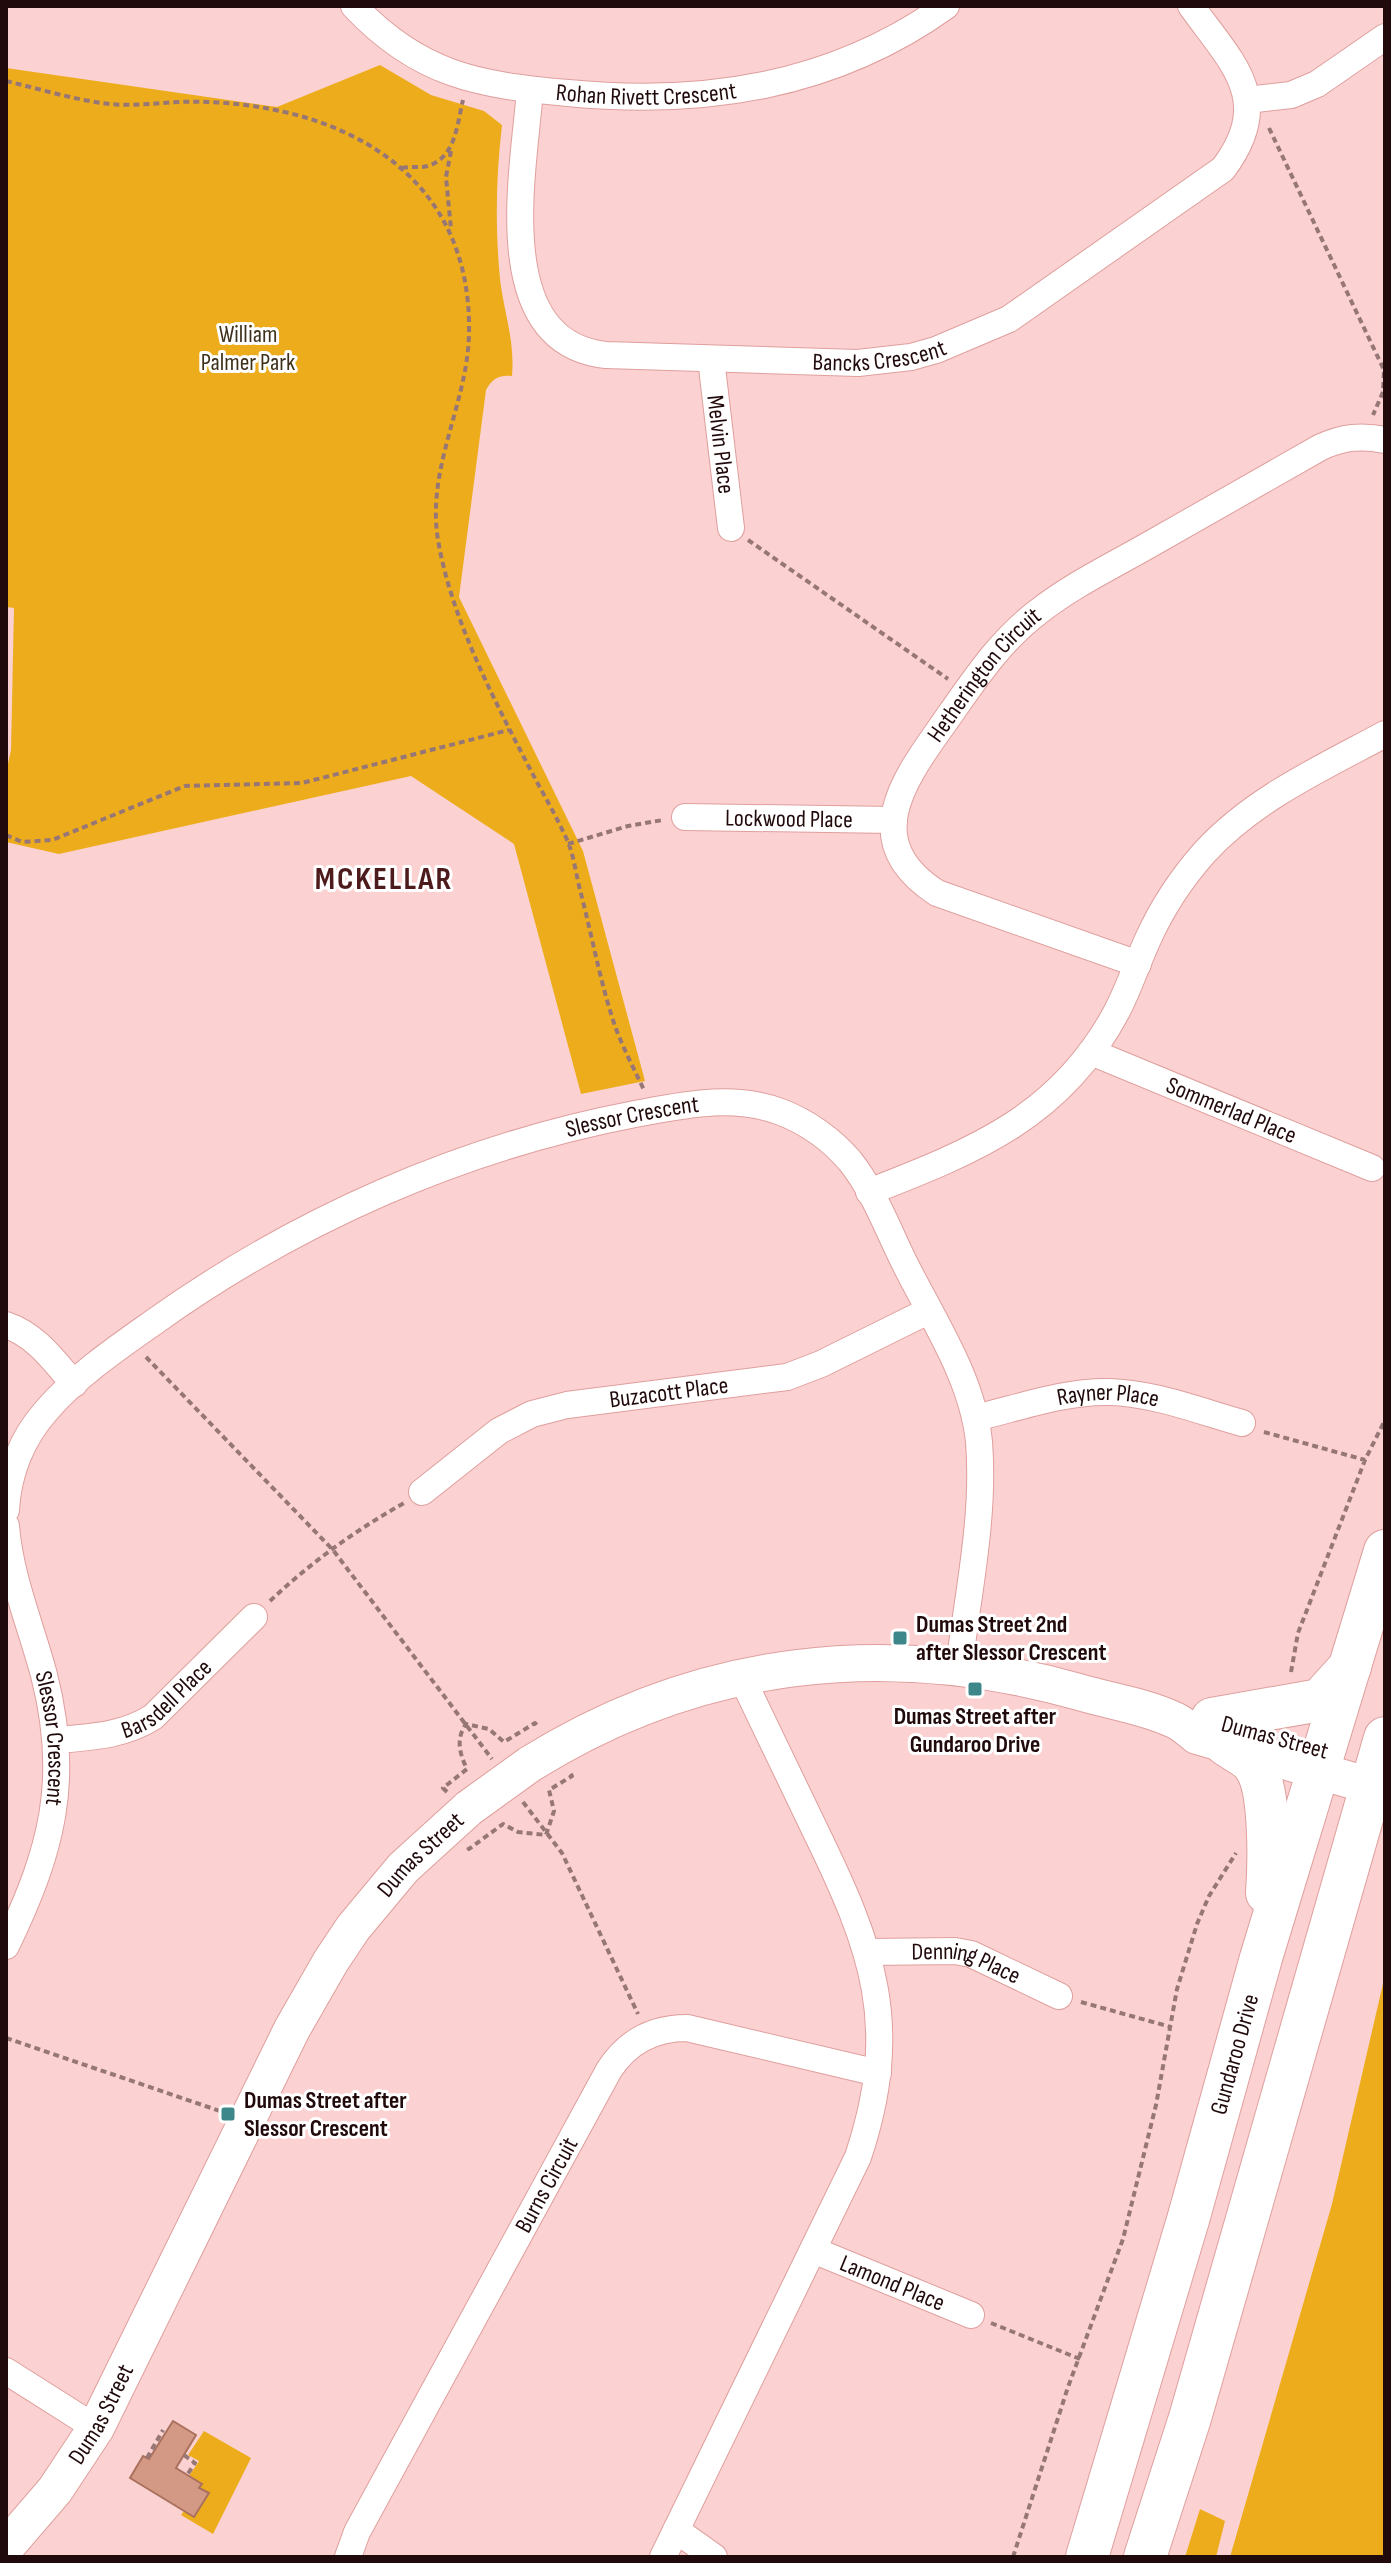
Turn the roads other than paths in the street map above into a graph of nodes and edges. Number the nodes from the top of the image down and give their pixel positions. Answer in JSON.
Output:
{"nodes":[{"id":1,"x":354,"y":6,"type":"edge"},
{"id":2,"x":946,"y":6,"type":"edge"},
{"id":3,"x":1191,"y":6,"type":"edge"},
{"id":4,"x":1385,"y":37,"type":"edge"},
{"id":5,"x":530,"y":90,"type":"junction"},
{"id":6,"x":1255,"y":108,"type":"junction"},
{"id":7,"x":711,"y":359,"type":"junction"},
{"id":8,"x":1376,"y":438,"type":"edge"},
{"id":9,"x":731,"y":528,"type":"road end"},
{"id":10,"x":1381,"y":744,"type":"edge"},
{"id":11,"x":685,"y":817,"type":"road end"},
{"id":12,"x":894,"y":820,"type":"junction"},
{"id":13,"x":1138,"y":964,"type":"junction"},
{"id":14,"x":1091,"y":1052,"type":"junction"},
{"id":15,"x":1372,"y":1168,"type":"dead end"},
{"id":16,"x":869,"y":1192,"type":"junction"},
{"id":17,"x":928,"y":1311,"type":"junction"},
{"id":18,"x":6,"y":1325,"type":"edge"},
{"id":19,"x":74,"y":1384,"type":"junction"},
{"id":20,"x":975,"y":1418,"type":"junction"},
{"id":21,"x":1242,"y":1423,"type":"road end"},
{"id":22,"x":422,"y":1492,"type":"road end"},
{"id":23,"x":6,"y":1510,"type":"edge"},
{"id":24,"x":6,"y":1526,"type":"edge"},
{"id":25,"x":6,"y":1539,"type":"edge"},
{"id":26,"x":1385,"y":1551,"type":"edge"},
{"id":27,"x":254,"y":1617,"type":"road end"},
{"id":28,"x":1351,"y":1666,"type":"junction"},
{"id":29,"x":959,"y":1667,"type":"junction"},
{"id":30,"x":741,"y":1676,"type":"junction"},
{"id":31,"x":1203,"y":1727,"type":"junction"},
{"id":32,"x":56,"y":1740,"type":"junction"},
{"id":33,"x":1322,"y":1762,"type":"junction"},
{"id":34,"x":1378,"y":1763,"type":"edge"},
{"id":35,"x":6,"y":1946,"type":"edge"},
{"id":36,"x":868,"y":1952,"type":"junction"},
{"id":37,"x":1261,"y":1958,"type":"junction"},
{"id":38,"x":1059,"y":1996,"type":"road end"},
{"id":39,"x":878,"y":2073,"type":"junction"},
{"id":40,"x":813,"y":2250,"type":"junction"},
{"id":41,"x":971,"y":2315,"type":"road end"},
{"id":42,"x":6,"y":2371,"type":"edge"},
{"id":43,"x":96,"y":2428,"type":"junction"},
{"id":44,"x":676,"y":2530,"type":"junction"},
{"id":45,"x":6,"y":2547,"type":"edge"},
{"id":46,"x":348,"y":2557,"type":"edge"},
{"id":47,"x":663,"y":2557,"type":"edge"},
{"id":48,"x":714,"y":2557,"type":"edge"},
{"id":49,"x":1087,"y":2557,"type":"edge"},
{"id":50,"x":1145,"y":2557,"type":"edge"}],
"edges":[{"from":1,"to":5,"type":"street","name":"Rohan Rivett Crescent"},
{"from":2,"to":5,"type":"street","name":"Rohan Rivett Crescent"},
{"from":3,"to":6,"type":"street","name":"Bancks Crescent"},
{"from":4,"to":6,"type":"street"},
{"from":5,"to":7,"type":"street","name":"Bancks Crescent"},
{"from":6,"to":7,"type":"street","name":"Bancks Crescent"},
{"from":7,"to":9,"type":"street","name":"Melvin Place"},
{"from":8,"to":12,"type":"street","name":"Hetherington Circuit"},
{"from":10,"to":13,"type":"street"},
{"from":11,"to":12,"type":"street","name":"Lockwood Place"},
{"from":12,"to":13,"type":"street","name":"Hetherington Circuit"},
{"from":13,"to":14,"type":"street"},
{"from":14,"to":15,"type":"street","name":"Sommerlad Place"},
{"from":14,"to":16,"type":"street"},
{"from":16,"to":17,"type":"street","name":"Slessor Crescent"},
{"from":16,"to":19,"type":"street","name":"Slessor Crescent"},
{"from":17,"to":20,"type":"street","name":"Slessor Crescent"},
{"from":17,"to":22,"type":"street","name":"Buzacott Place"},
{"from":18,"to":19,"type":"street"},
{"from":19,"to":23,"type":"street","name":"Slessor Crescent"},
{"from":20,"to":21,"type":"street","name":"Rayner Place"},
{"from":20,"to":29,"type":"street","name":"Slessor Crescent"},
{"from":24,"to":25,"type":"street","name":"Slessor Crescent"},
{"from":25,"to":32,"type":"street","name":"Slessor Crescent"},
{"from":26,"to":28,"type":"main road","name":"Gundaroo Drive"},
{"from":27,"to":32,"type":"street","name":"Barsdell Place"},
{"from":28,"to":31,"type":"main road"},
{"from":28,"to":33,"type":"main road","name":"Gundaroo Drive"},
{"from":29,"to":30,"type":"street","name":"Dumas Street"},
{"from":29,"to":31,"type":"street","name":"Dumas Street"},
{"from":30,"to":36,"type":"street"},
{"from":30,"to":43,"type":"street","name":"Dumas Street","bridge":true},
{"from":31,"to":33,"type":"street","name":"Dumas Street"},
{"from":31,"to":37,"type":"main road"},
{"from":32,"to":35,"type":"street","name":"Slessor Crescent"},
{"from":33,"to":34,"type":"street","name":"Dumas Street"},
{"from":33,"to":37,"type":"main road","name":"Gundaroo Drive"},
{"from":34,"to":50,"type":"main road"},
{"from":36,"to":38,"type":"street","name":"Denning Place"},
{"from":36,"to":39,"type":"street"},
{"from":37,"to":49,"type":"main road","name":"Gundaroo Drive"},
{"from":39,"to":40,"type":"street"},
{"from":39,"to":46,"type":"street","name":"Burns Circuit"},
{"from":40,"to":41,"type":"street","name":"Lamond Place"},
{"from":40,"to":44,"type":"street"},
{"from":42,"to":43,"type":"street"},
{"from":43,"to":45,"type":"street","name":"Dumas Street"},
{"from":44,"to":47,"type":"street"},
{"from":44,"to":48,"type":"street"}]}
